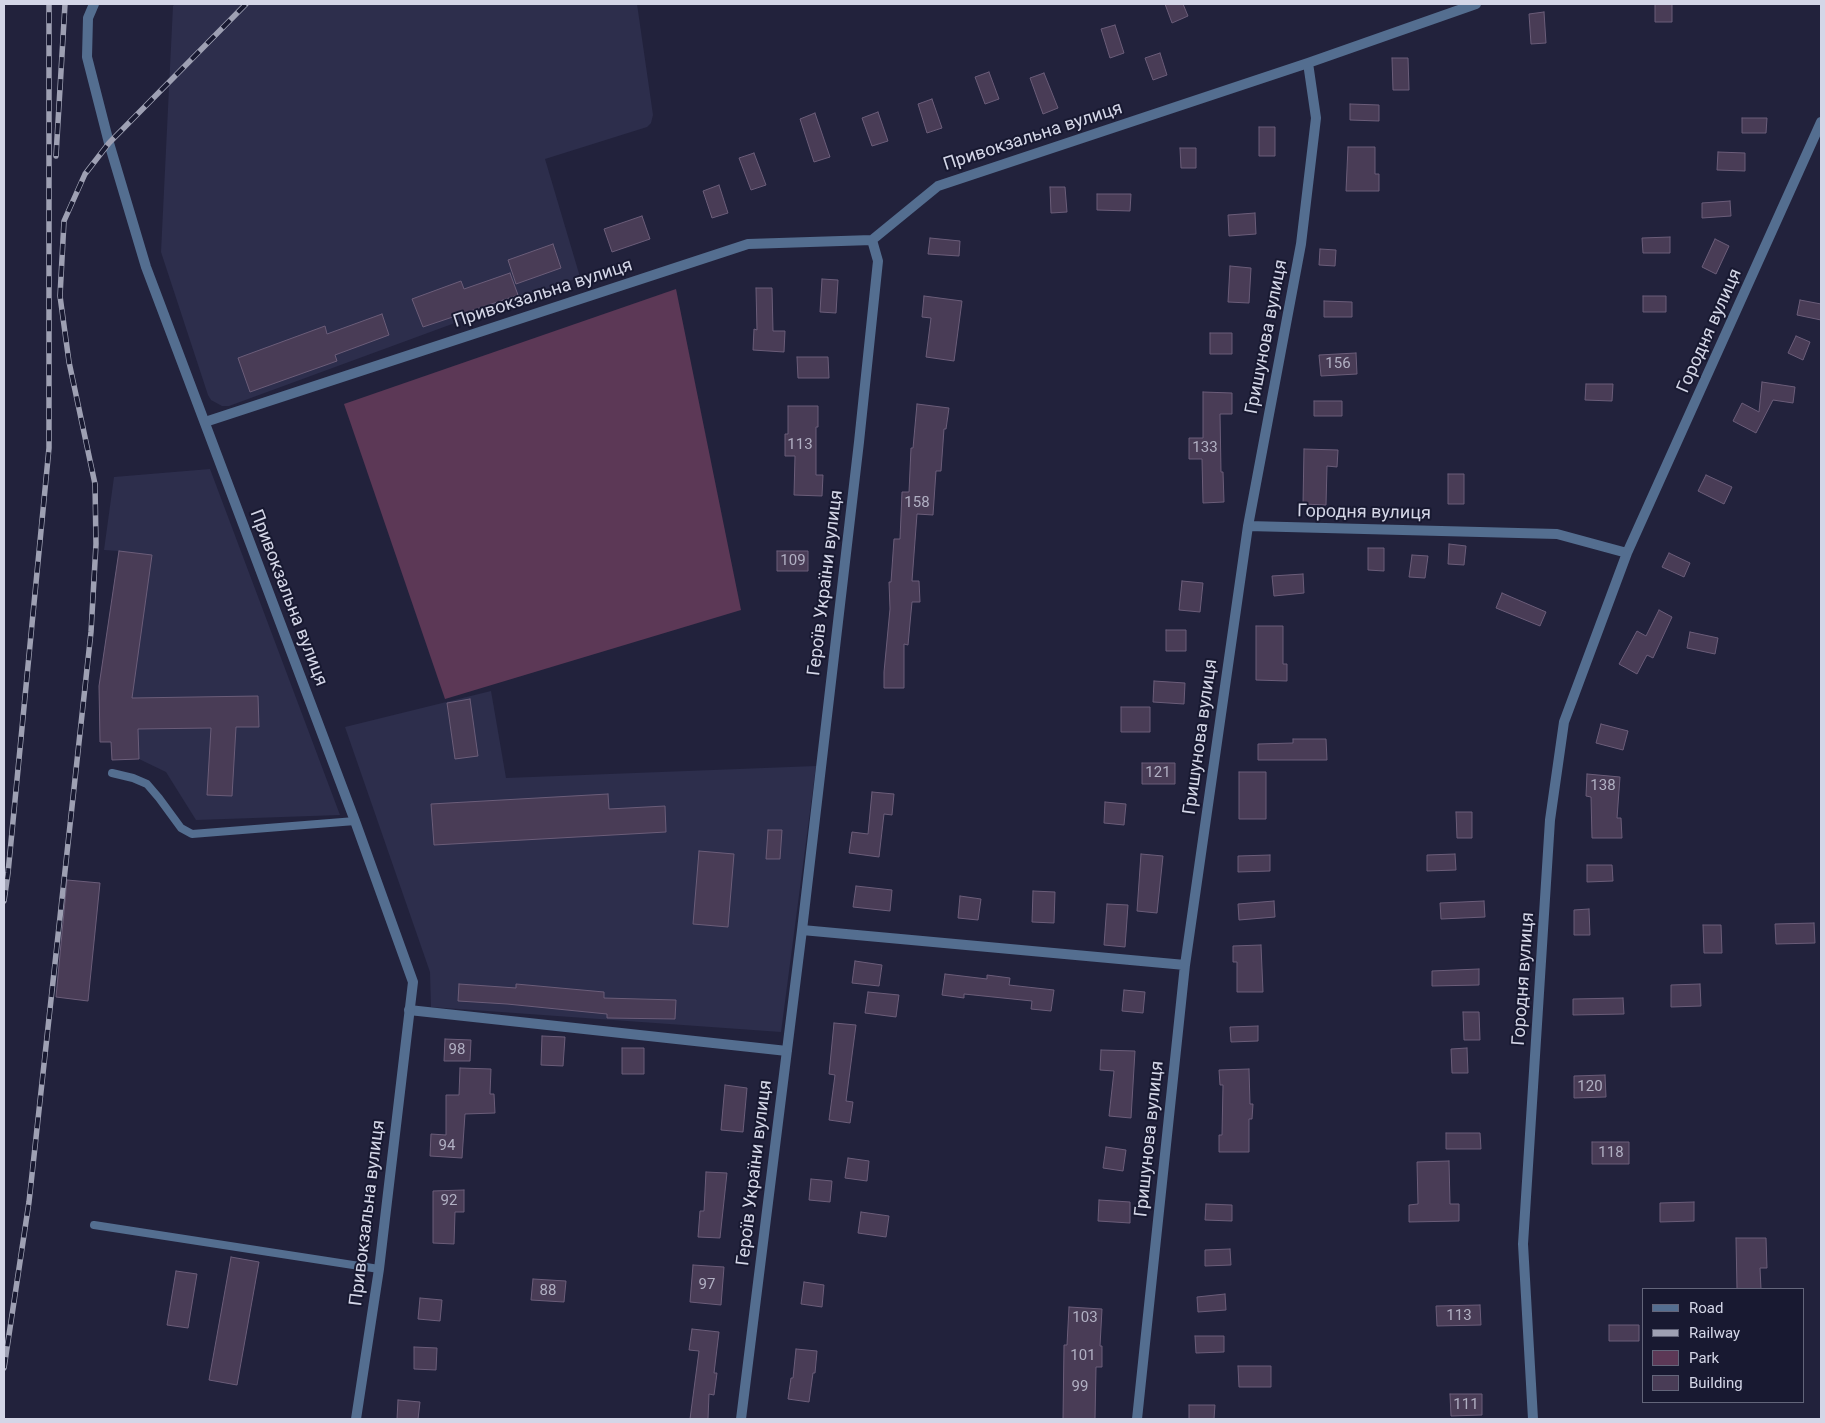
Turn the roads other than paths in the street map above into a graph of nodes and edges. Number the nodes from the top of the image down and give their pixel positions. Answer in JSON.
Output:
{"nodes":[{"id":1,"x":94,"y":4,"type":"edge"},
{"id":2,"x":1476,"y":4,"type":"edge"},
{"id":3,"x":1308,"y":63,"type":"junction"},
{"id":4,"x":1821,"y":122,"type":"edge"},
{"id":5,"x":872,"y":240,"type":"junction"},
{"id":6,"x":205,"y":422,"type":"junction"},
{"id":7,"x":1248,"y":526,"type":"junction"},
{"id":8,"x":1627,"y":553,"type":"junction"},
{"id":9,"x":112,"y":772,"type":"dead end"},
{"id":10,"x":355,"y":821,"type":"junction"},
{"id":11,"x":802,"y":930,"type":"junction"},
{"id":12,"x":1185,"y":965,"type":"junction"},
{"id":13,"x":410,"y":1010,"type":"junction"},
{"id":14,"x":787,"y":1052,"type":"junction"},
{"id":15,"x":94,"y":1225,"type":"dead end"},
{"id":16,"x":379,"y":1269,"type":"junction"},
{"id":17,"x":356,"y":1419,"type":"edge"},
{"id":18,"x":742,"y":1419,"type":"edge"},
{"id":19,"x":1137,"y":1419,"type":"edge"},
{"id":20,"x":1533,"y":1419,"type":"edge"}],
"edges":[{"from":1,"to":6,"type":"street"},
{"from":2,"to":3,"type":"street","name":"Привокзальна вулиця"},
{"from":3,"to":5,"type":"street","name":"Привокзальна вулиця"},
{"from":3,"to":7,"type":"street","name":"Гришунова вулиця"},
{"from":4,"to":8,"type":"street","name":"Городня вулиця"},
{"from":5,"to":6,"type":"street","name":"Привокзальна вулиця"},
{"from":5,"to":11,"type":"street","name":"Героїв України вулиця"},
{"from":6,"to":10,"type":"street","name":"Привокзальна вулиця"},
{"from":7,"to":8,"type":"street","name":"Городня вулиця"},
{"from":7,"to":12,"type":"street","name":"Гришунова вулиця"},
{"from":8,"to":20,"type":"street","name":"Городня вулиця"},
{"from":9,"to":10,"type":"lane"},
{"from":10,"to":13,"type":"street","name":"Привокзальна вулиця"},
{"from":11,"to":12,"type":"street"},
{"from":11,"to":14,"type":"street","name":"Героїв України вулиця"},
{"from":12,"to":19,"type":"street","name":"Гришунова вулиця"},
{"from":13,"to":14,"type":"street"},
{"from":13,"to":16,"type":"street","name":"Привокзальна вулиця"},
{"from":14,"to":18,"type":"street","name":"Героїв України вулиця"},
{"from":15,"to":16,"type":"lane"},
{"from":16,"to":17,"type":"street","name":"Привокзальна вулиця"}]}
